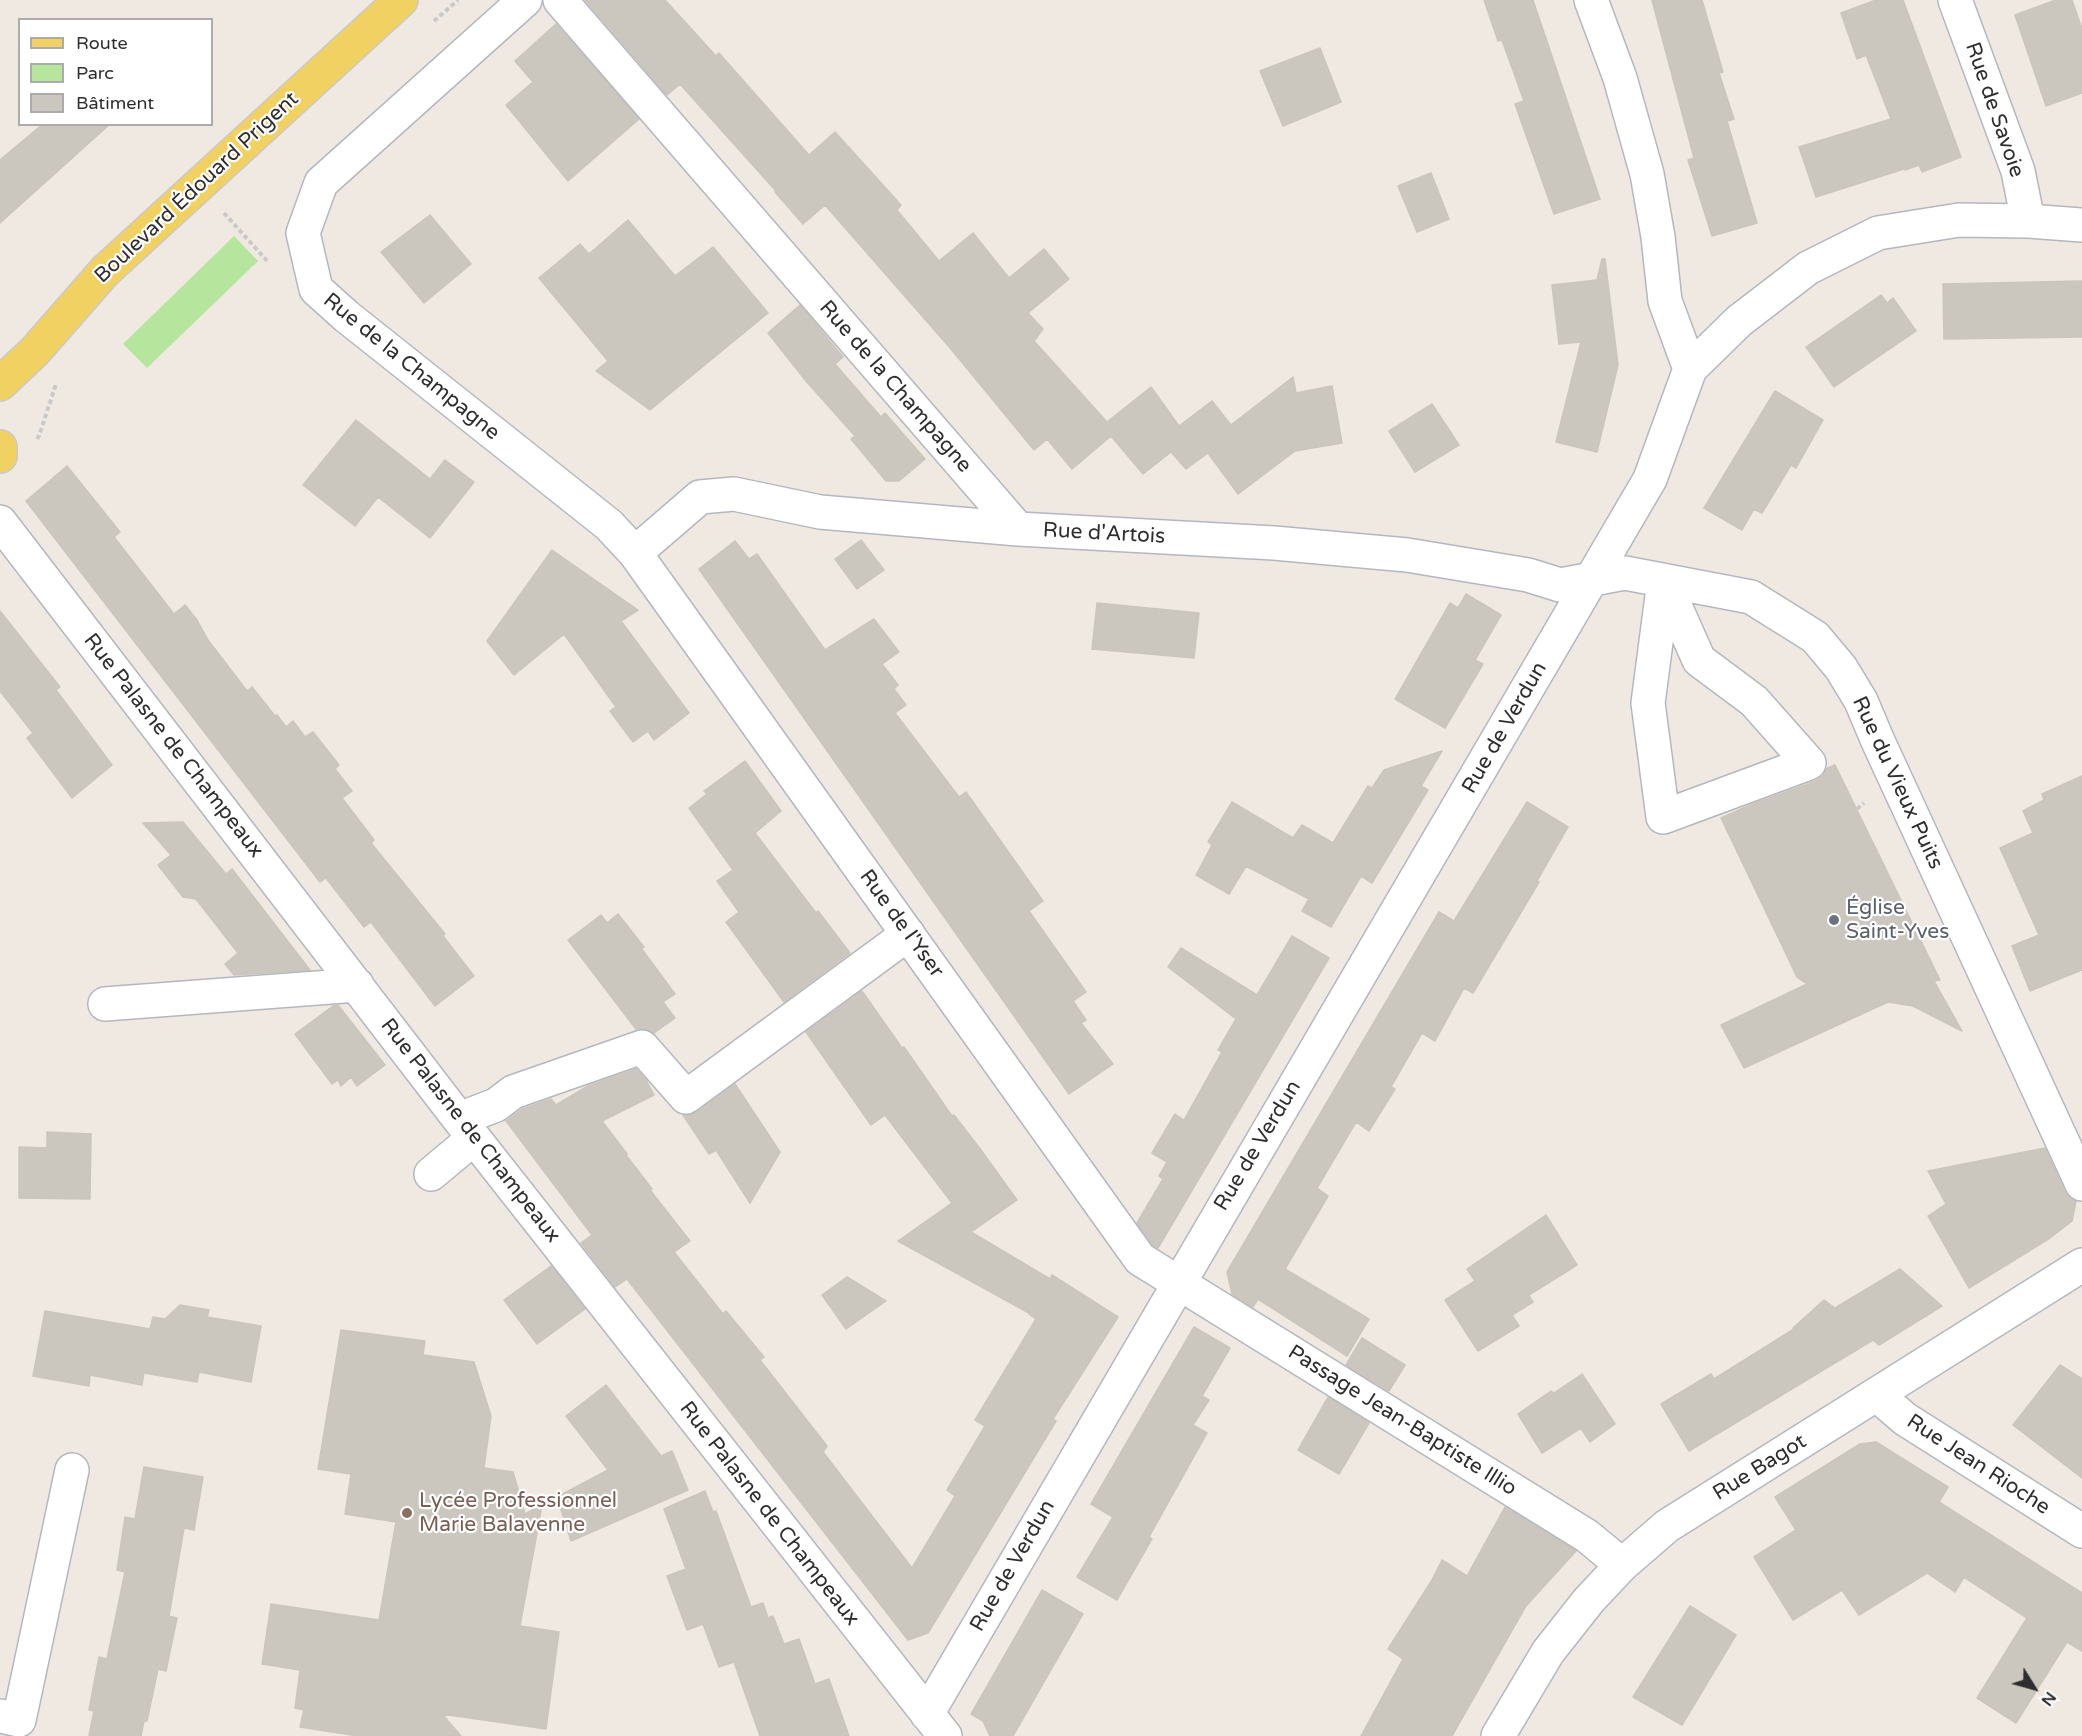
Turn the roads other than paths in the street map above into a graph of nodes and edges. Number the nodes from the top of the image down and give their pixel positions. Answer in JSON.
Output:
{"nodes":[{"id":1,"x":401,"y":0,"type":"edge"},
{"id":2,"x":525,"y":0,"type":"edge"},
{"id":3,"x":560,"y":0,"type":"edge"},
{"id":4,"x":1591,"y":0,"type":"edge"},
{"id":5,"x":1955,"y":0,"type":"edge"},
{"id":6,"x":2028,"y":221,"type":"junction"},
{"id":7,"x":2082,"y":225,"type":"edge"},
{"id":8,"x":1690,"y":369,"type":"junction"},
{"id":9,"x":0,"y":384,"type":"edge"},
{"id":10,"x":0,"y":447,"type":"edge"},
{"id":11,"x":0,"y":456,"type":"edge"},
{"id":12,"x":0,"y":522,"type":"edge"},
{"id":13,"x":1018,"y":529,"type":"junction"},
{"id":14,"x":635,"y":553,"type":"junction"},
{"id":15,"x":1591,"y":579,"type":"junction"},
{"id":16,"x":1664,"y":580,"type":"junction"},
{"id":17,"x":909,"y":934,"type":"junction"},
{"id":18,"x":357,"y":985,"type":"junction"},
{"id":19,"x":105,"y":1004,"type":"dead end"},
{"id":20,"x":467,"y":1128,"type":"junction"},
{"id":21,"x":431,"y":1174,"type":"dead end"},
{"id":22,"x":2082,"y":1184,"type":"edge"},
{"id":23,"x":2082,"y":1265,"type":"edge"},
{"id":24,"x":1178,"y":1282,"type":"junction"},
{"id":25,"x":1877,"y":1395,"type":"junction"},
{"id":26,"x":72,"y":1470,"type":"dead end"},
{"id":27,"x":2082,"y":1531,"type":"edge"},
{"id":28,"x":1622,"y":1565,"type":"junction"},
{"id":29,"x":0,"y":1716,"type":"edge"},
{"id":30,"x":936,"y":1725,"type":"edge"},
{"id":31,"x":1498,"y":1736,"type":"edge"}],
"edges":[{"from":1,"to":9,"type":"main road","name":"Boulevard Édouard Prigent"},
{"from":2,"to":14,"type":"street","name":"Rue de la Champagne"},
{"from":3,"to":13,"type":"street","name":"Rue de la Champagne"},
{"from":4,"to":8,"type":"street"},
{"from":5,"to":6,"type":"street","name":"Rue de Savoie"},
{"from":6,"to":7,"type":"street"},
{"from":6,"to":8,"type":"street"},
{"from":8,"to":15,"type":"street","name":"Rue de Verdun"},
{"from":10,"to":11,"type":"main road"},
{"from":12,"to":18,"type":"street","name":"Rue Palasne de Champeaux"},
{"from":13,"to":14,"type":"street","name":"Rue d'Artois"},
{"from":13,"to":15,"type":"street","name":"Rue d'Artois"},
{"from":14,"to":17,"type":"street","name":"Rue de l'Yser"},
{"from":15,"to":16,"type":"street","name":"Rue du Vieux Puits"},
{"from":15,"to":24,"type":"street","name":"Rue de Verdun"},
{"from":16,"to":16,"type":"street"},
{"from":16,"to":22,"type":"street","name":"Rue du Vieux Puits"},
{"from":17,"to":20,"type":"street"},
{"from":17,"to":24,"type":"street","name":"Rue de l'Yser"},
{"from":18,"to":19,"type":"street"},
{"from":18,"to":20,"type":"street","name":"Rue Palasne de Champeaux"},
{"from":20,"to":21,"type":"street"},
{"from":20,"to":30,"type":"street","name":"Rue Palasne de Champeaux"},
{"from":23,"to":25,"type":"street","name":"Rue Bagot"},
{"from":24,"to":28,"type":"street","name":"Passage Jean-Baptiste Illio"},
{"from":24,"to":30,"type":"street","name":"Rue de Verdun"},
{"from":25,"to":27,"type":"street","name":"Rue Jean Rioche"},
{"from":25,"to":28,"type":"street","name":"Rue Bagot"},
{"from":26,"to":29,"type":"street"},
{"from":28,"to":31,"type":"street","name":"Rue Bagot"}]}
